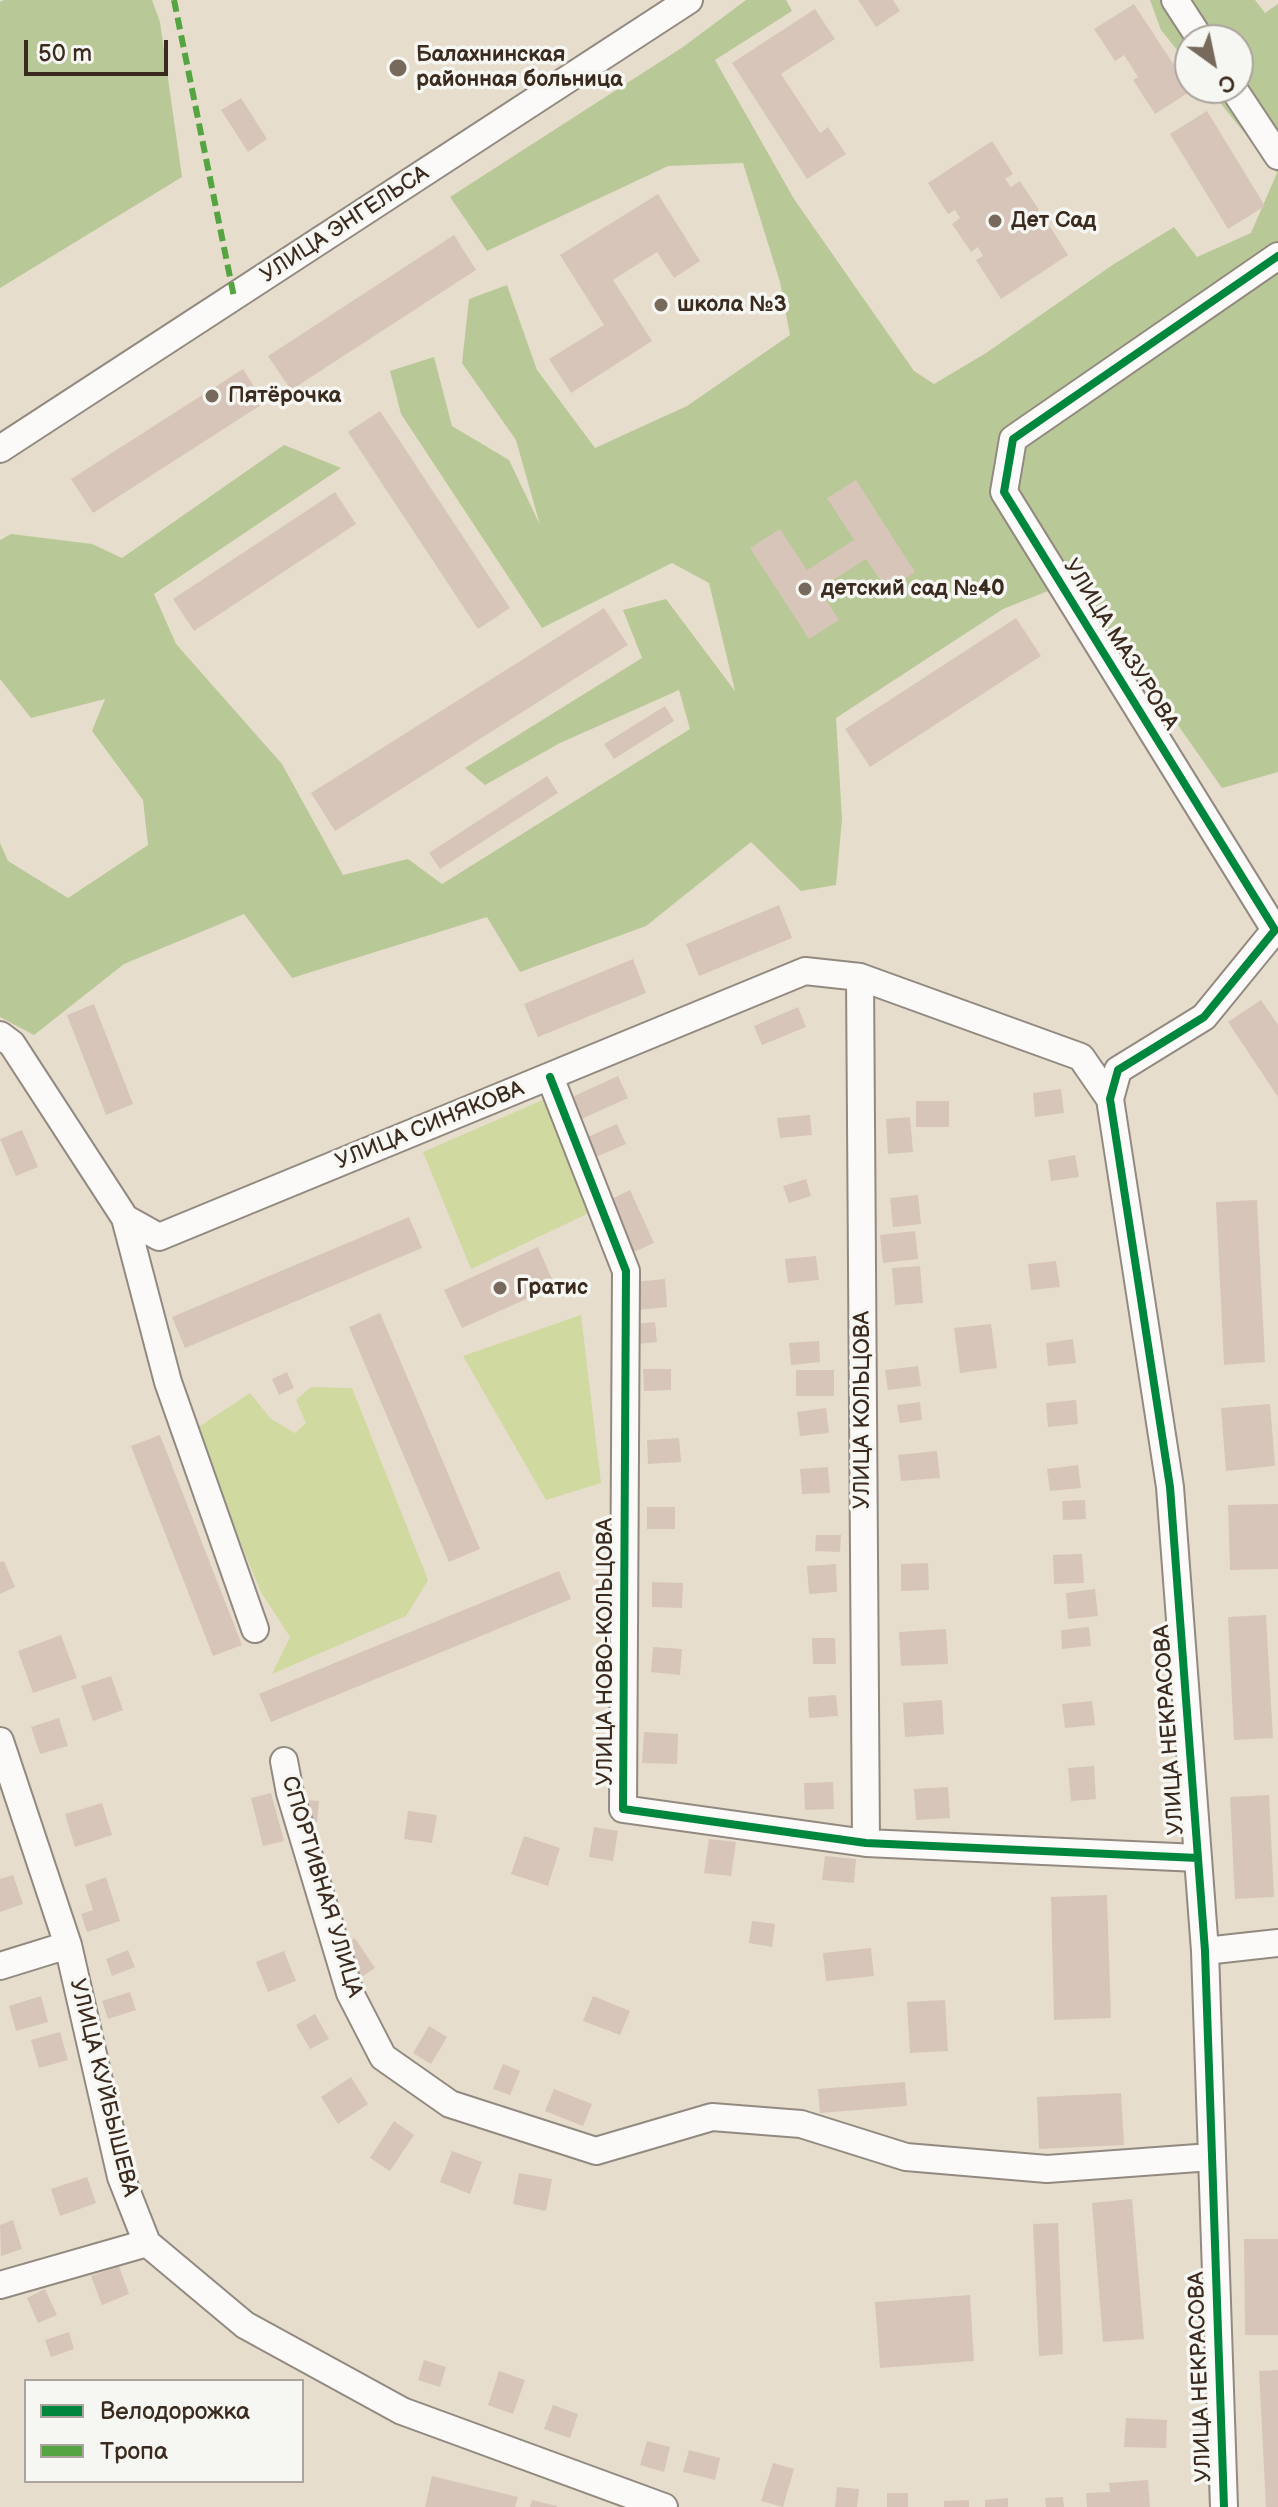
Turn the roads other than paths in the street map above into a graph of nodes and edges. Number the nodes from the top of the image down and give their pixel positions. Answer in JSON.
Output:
{"nodes":[{"id":1,"x":689,"y":0,"type":"edge"},
{"id":2,"x":1175,"y":0,"type":"edge"},
{"id":3,"x":1191,"y":24,"type":"edge"},
{"id":4,"x":1244,"y":104,"type":"edge"},
{"id":5,"x":1278,"y":156,"type":"edge"},
{"id":6,"x":1278,"y":256,"type":"edge"},
{"id":7,"x":0,"y":449,"type":"edge"},
{"id":8,"x":860,"y":977,"type":"junction"},
{"id":9,"x":0,"y":1035,"type":"edge"},
{"id":10,"x":550,"y":1077,"type":"junction"},
{"id":11,"x":1110,"y":1099,"type":"junction"},
{"id":12,"x":125,"y":1218,"type":"junction"},
{"id":13,"x":255,"y":1629,"type":"dead end"},
{"id":14,"x":0,"y":1741,"type":"edge"},
{"id":15,"x":284,"y":1761,"type":"dead end"},
{"id":16,"x":866,"y":1843,"type":"junction"},
{"id":17,"x":1198,"y":1858,"type":"junction"},
{"id":18,"x":1278,"y":1943,"type":"edge"},
{"id":19,"x":68,"y":1945,"type":"junction"},
{"id":20,"x":1205,"y":1951,"type":"junction"},
{"id":21,"x":0,"y":1966,"type":"edge"},
{"id":22,"x":1211,"y":2157,"type":"junction"},
{"id":23,"x":147,"y":2243,"type":"junction"},
{"id":24,"x":0,"y":2285,"type":"edge"},
{"id":25,"x":664,"y":2507,"type":"edge"},
{"id":26,"x":1224,"y":2507,"type":"edge"}],
"edges":[{"from":1,"to":7,"type":"street","name":"УЛИЦА ЭНГЕЛЬСА"},
{"from":2,"to":3,"type":"street"},
{"from":4,"to":5,"type":"street"},
{"from":6,"to":11,"type":"street","name":"УЛИЦА МАЗУРОВА"},
{"from":8,"to":10,"type":"street","name":"УЛИЦА СИНЯКОВА"},
{"from":8,"to":11,"type":"street","name":"УЛИЦА СИНЯКОВА"},
{"from":8,"to":16,"type":"street","name":"УЛИЦА КОЛЬЦОВА"},
{"from":9,"to":12,"type":"street","name":"УЛИЦА СИНЯКОВА"},
{"from":10,"to":12,"type":"street","name":"УЛИЦА СИНЯКОВА"},
{"from":10,"to":16,"type":"street","name":"УЛИЦА НОВО-КОЛЬЦОВА"},
{"from":11,"to":17,"type":"street","name":"УЛИЦА НЕКРАСОВА"},
{"from":12,"to":13,"type":"street"},
{"from":14,"to":19,"type":"street","name":"УЛИЦА КУЙБЫШЕВА"},
{"from":15,"to":22,"type":"street","name":"СПОРТИВНАЯ УЛИЦА"},
{"from":16,"to":17,"type":"street","name":"УЛИЦА НОВО-КОЛЬЦОВА"},
{"from":17,"to":20,"type":"street","name":"УЛИЦА НЕКРАСОВА"},
{"from":18,"to":20,"type":"street"},
{"from":19,"to":21,"type":"street"},
{"from":19,"to":23,"type":"street","name":"УЛИЦА КУЙБЫШЕВА"},
{"from":20,"to":22,"type":"street","name":"УЛИЦА НЕКРАСОВА"},
{"from":22,"to":26,"type":"street","name":"УЛИЦА НЕКРАСОВА"},
{"from":23,"to":24,"type":"street"},
{"from":23,"to":25,"type":"street","name":"УЛИЦА КУЙБЫШЕВА"}]}
